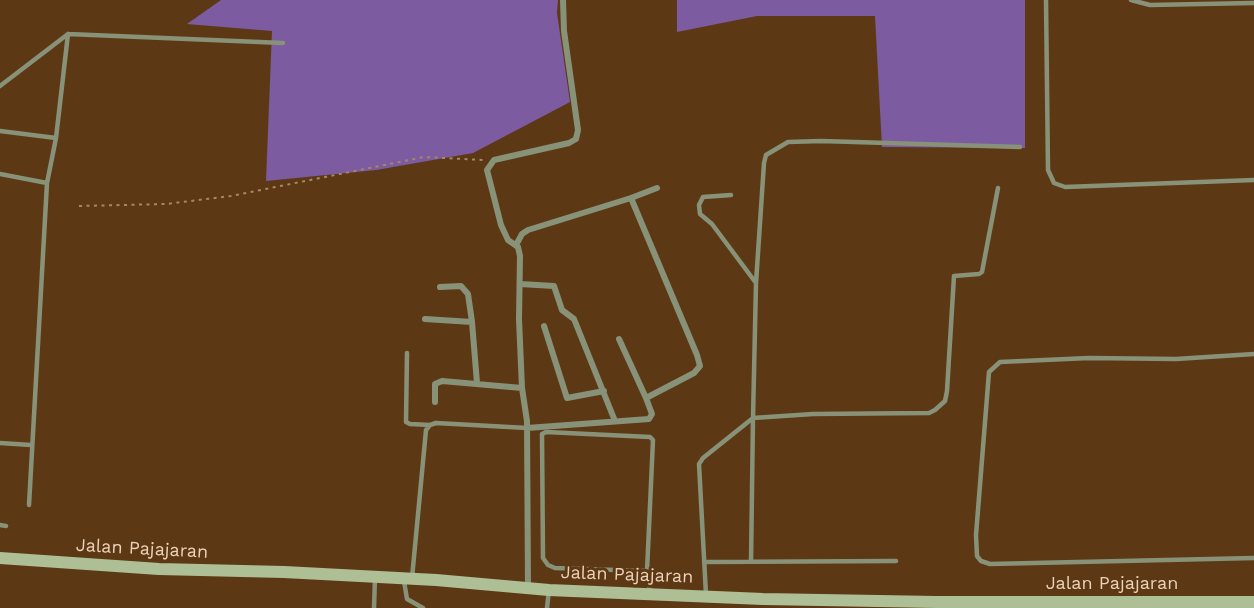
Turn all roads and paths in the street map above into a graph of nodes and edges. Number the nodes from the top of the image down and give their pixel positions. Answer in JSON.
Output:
{"nodes":[{"id":1,"x":563,"y":0,"type":"edge"},
{"id":2,"x":1046,"y":0,"type":"edge"},
{"id":3,"x":1131,"y":0,"type":"edge"},
{"id":4,"x":1254,"y":3,"type":"edge"},
{"id":5,"x":68,"y":33,"type":"junction"},
{"id":6,"x":283,"y":43,"type":"dead end"},
{"id":7,"x":0,"y":86,"type":"edge"},
{"id":8,"x":0,"y":131,"type":"edge"},
{"id":9,"x":56,"y":138,"type":"junction"},
{"id":10,"x":1020,"y":147,"type":"dead end"},
{"id":11,"x":494,"y":160,"type":"junction"},
{"id":12,"x":0,"y":174,"type":"edge"},
{"id":13,"x":1254,"y":180,"type":"edge"},
{"id":14,"x":47,"y":183,"type":"junction"},
{"id":15,"x":657,"y":188,"type":"dead end"},
{"id":16,"x":998,"y":188,"type":"dead end"},
{"id":17,"x":731,"y":195,"type":"dead end"},
{"id":18,"x":631,"y":198,"type":"junction"},
{"id":19,"x":79,"y":206,"type":"dead end"},
{"id":20,"x":516,"y":245,"type":"junction"},
{"id":21,"x":756,"y":283,"type":"junction"},
{"id":22,"x":520,"y":284,"type":"junction"},
{"id":23,"x":440,"y":288,"type":"dead end"},
{"id":24,"x":424,"y":319,"type":"dead end"},
{"id":25,"x":472,"y":322,"type":"junction"},
{"id":26,"x":544,"y":326,"type":"dead end"},
{"id":27,"x":619,"y":339,"type":"dead end"},
{"id":28,"x":407,"y":353,"type":"dead end"},
{"id":29,"x":1254,"y":354,"type":"edge"},
{"id":30,"x":477,"y":383,"type":"junction"},
{"id":31,"x":522,"y":388,"type":"junction"},
{"id":32,"x":604,"y":391,"type":"junction"},
{"id":33,"x":646,"y":398,"type":"junction"},
{"id":34,"x":435,"y":402,"type":"dead end"},
{"id":35,"x":753,"y":418,"type":"junction"},
{"id":36,"x":615,"y":421,"type":"junction"},
{"id":37,"x":430,"y":425,"type":"junction"},
{"id":38,"x":527,"y":428,"type":"junction"},
{"id":39,"x":0,"y":443,"type":"edge"},
{"id":40,"x":31,"y":446,"type":"junction"},
{"id":41,"x":29,"y":505,"type":"dead end"},
{"id":42,"x":0,"y":558,"type":"edge"},
{"id":43,"x":1254,"y":558,"type":"edge"},
{"id":44,"x":896,"y":561,"type":"dead end"},
{"id":45,"x":704,"y":562,"type":"junction"},
{"id":46,"x":751,"y":562,"type":"junction"},
{"id":47,"x":647,"y":571,"type":"junction"},
{"id":48,"x":375,"y":577,"type":"junction"},
{"id":49,"x":408,"y":578,"type":"junction"},
{"id":50,"x":528,"y":587,"type":"junction"},
{"id":51,"x":549,"y":590,"type":"junction"},
{"id":52,"x":650,"y":595,"type":"junction"},
{"id":53,"x":706,"y":595,"type":"junction"},
{"id":54,"x":1254,"y":602,"type":"edge"},
{"id":55,"x":888,"y":604,"type":"edge"},
{"id":56,"x":936,"y":605,"type":"edge"},
{"id":57,"x":1212,"y":605,"type":"edge"},
{"id":58,"x":374,"y":608,"type":"edge"},
{"id":59,"x":423,"y":608,"type":"edge"},
{"id":60,"x":547,"y":608,"type":"edge"}],
"edges":[{"from":1,"to":11,"type":"street"},
{"from":2,"to":13,"type":"lane"},
{"from":3,"to":4,"type":"lane"},
{"from":5,"to":6,"type":"lane"},
{"from":5,"to":7,"type":"lane"},
{"from":5,"to":9,"type":"lane"},
{"from":8,"to":9,"type":"lane"},
{"from":9,"to":14,"type":"lane"},
{"from":10,"to":21,"type":"lane"},
{"from":11,"to":19,"type":"path"},
{"from":11,"to":20,"type":"street"},
{"from":12,"to":14,"type":"lane"},
{"from":14,"to":40,"type":"lane"},
{"from":15,"to":18,"type":"street"},
{"from":16,"to":35,"type":"lane"},
{"from":17,"to":21,"type":"lane"},
{"from":18,"to":20,"type":"street"},
{"from":18,"to":33,"type":"street"},
{"from":20,"to":22,"type":"street"},
{"from":21,"to":35,"type":"lane"},
{"from":22,"to":31,"type":"street"},
{"from":22,"to":32,"type":"street"},
{"from":23,"to":25,"type":"street"},
{"from":24,"to":25,"type":"street"},
{"from":25,"to":30,"type":"street"},
{"from":26,"to":32,"type":"street"},
{"from":27,"to":33,"type":"street"},
{"from":28,"to":37,"type":"lane"},
{"from":29,"to":43,"type":"lane"},
{"from":30,"to":31,"type":"street"},
{"from":30,"to":34,"type":"street"},
{"from":31,"to":38,"type":"street"},
{"from":32,"to":36,"type":"street"},
{"from":33,"to":36,"type":"street"},
{"from":35,"to":45,"type":"lane"},
{"from":35,"to":46,"type":"lane"},
{"from":36,"to":38,"type":"street"},
{"from":37,"to":38,"type":"lane"},
{"from":37,"to":49,"type":"lane"},
{"from":38,"to":50,"type":"street"},
{"from":39,"to":40,"type":"lane"},
{"from":40,"to":41,"type":"lane"},
{"from":42,"to":48,"type":"main road","name":"Jalan Pajajaran"},
{"from":44,"to":46,"type":"lane"},
{"from":45,"to":46,"type":"lane"},
{"from":45,"to":53,"type":"lane"},
{"from":47,"to":47,"type":"lane"},
{"from":47,"to":52,"type":"lane"},
{"from":48,"to":49,"type":"main road","name":"Jalan Pajajaran"},
{"from":48,"to":58,"type":"lane"},
{"from":49,"to":50,"type":"main road","name":"Jalan Pajajaran"},
{"from":49,"to":59,"type":"lane"},
{"from":50,"to":51,"type":"main road","name":"Jalan Pajajaran"},
{"from":51,"to":52,"type":"main road","name":"Jalan Pajajaran"},
{"from":51,"to":60,"type":"lane"},
{"from":52,"to":53,"type":"main road","name":"Jalan Pajajaran"},
{"from":53,"to":55,"type":"main road","name":"Jalan Pajajaran"},
{"from":54,"to":57,"type":"main road","name":"Jalan Pajajaran"},
{"from":55,"to":56,"type":"main road","name":"Jalan Pajajaran"},
{"from":56,"to":57,"type":"main road","name":"Jalan Pajajaran"}]}
